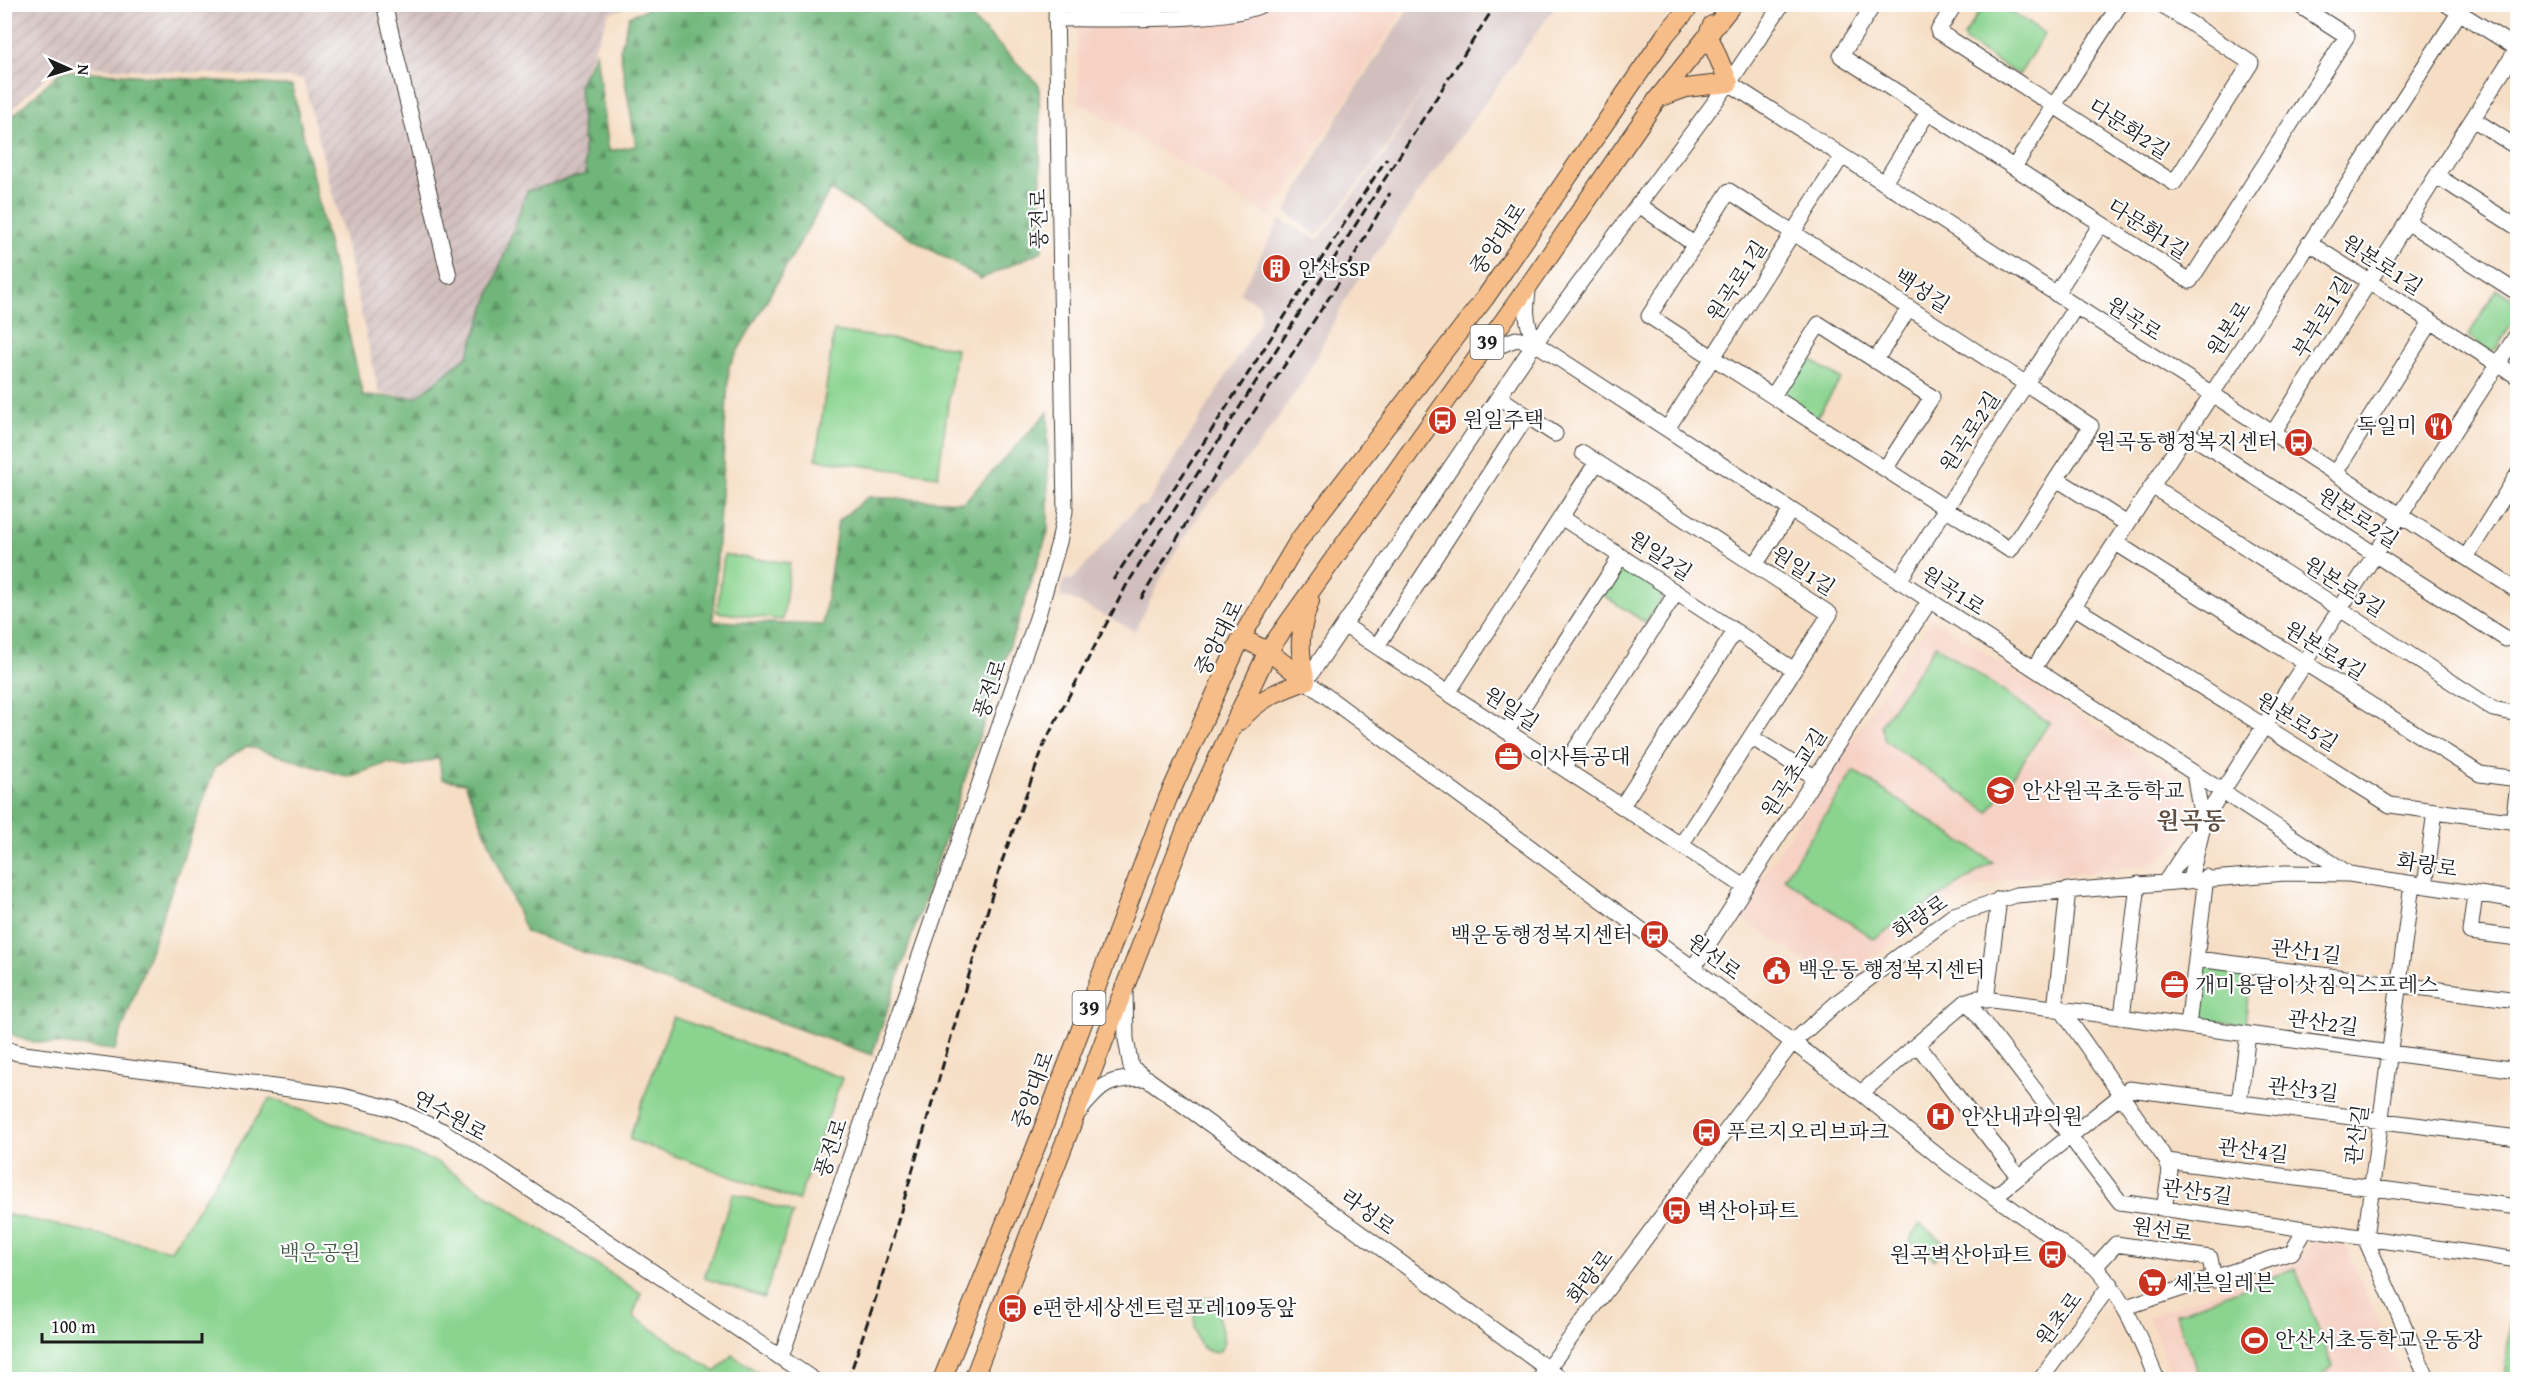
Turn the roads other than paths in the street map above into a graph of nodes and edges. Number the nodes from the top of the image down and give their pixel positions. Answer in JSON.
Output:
{"nodes":[{"id":1,"x":384,"y":4,"type":"edge"},
{"id":2,"x":1263,"y":4,"type":"edge"},
{"id":3,"x":1681,"y":4,"type":"edge"},
{"id":4,"x":1692,"y":4,"type":"edge"},
{"id":5,"x":1722,"y":4,"type":"edge"},
{"id":6,"x":1733,"y":4,"type":"edge"},
{"id":7,"x":1782,"y":4,"type":"edge"},
{"id":8,"x":1874,"y":4,"type":"edge"},
{"id":9,"x":1954,"y":4,"type":"edge"},
{"id":10,"x":2120,"y":4,"type":"edge"},
{"id":11,"x":2161,"y":4,"type":"edge"},
{"id":12,"x":2297,"y":4,"type":"edge"},
{"id":13,"x":2452,"y":9,"type":"edge"},
{"id":14,"x":1056,"y":12,"type":"edge"},
{"id":15,"x":1666,"y":34,"type":"junction"},
{"id":16,"x":1708,"y":34,"type":"junction"},
{"id":17,"x":2517,"y":49,"type":"edge"},
{"id":18,"x":1729,"y":82,"type":"junction"},
{"id":19,"x":1658,"y":98,"type":"junction"},
{"id":20,"x":2054,"y":106,"type":"junction"},
{"id":21,"x":1928,"y":112,"type":"junction"},
{"id":22,"x":2473,"y":119,"type":"junction"},
{"id":23,"x":2517,"y":148,"type":"edge"},
{"id":24,"x":1842,"y":156,"type":"junction"},
{"id":25,"x":2014,"y":167,"type":"junction"},
{"id":26,"x":2437,"y":176,"type":"junction"},
{"id":27,"x":1884,"y":183,"type":"junction"},
{"id":28,"x":1638,"y":204,"type":"junction"},
{"id":29,"x":2407,"y":222,"type":"junction"},
{"id":30,"x":2101,"y":224,"type":"junction"},
{"id":31,"x":2517,"y":228,"type":"edge"},
{"id":32,"x":1793,"y":232,"type":"junction"},
{"id":33,"x":2309,"y":243,"type":"junction"},
{"id":34,"x":1695,"y":244,"type":"junction"},
{"id":35,"x":449,"y":276,"type":"dead end"},
{"id":36,"x":2369,"y":282,"type":"junction"},
{"id":37,"x":1529,"y":285,"type":"junction"},
{"id":38,"x":2517,"y":293,"type":"edge"},
{"id":39,"x":2056,"y":294,"type":"junction"},
{"id":40,"x":2076,"y":306,"type":"junction"},
{"id":41,"x":1909,"y":308,"type":"junction"},
{"id":42,"x":2431,"y":322,"type":"junction"},
{"id":43,"x":2517,"y":333,"type":"edge"},
{"id":44,"x":1535,"y":343,"type":"junction"},
{"id":45,"x":1479,"y":354,"type":"junction"},
{"id":46,"x":1713,"y":357,"type":"junction"},
{"id":47,"x":1875,"y":361,"type":"junction"},
{"id":48,"x":2497,"y":364,"type":"junction"},
{"id":49,"x":2517,"y":377,"type":"edge"},
{"id":50,"x":2026,"y":384,"type":"junction"},
{"id":51,"x":2212,"y":394,"type":"junction"},
{"id":52,"x":1773,"y":396,"type":"junction"},
{"id":53,"x":1499,"y":397,"type":"junction"},
{"id":54,"x":1527,"y":416,"type":"junction"},
{"id":55,"x":1667,"y":429,"type":"junction"},
{"id":56,"x":2187,"y":433,"type":"junction"},
{"id":57,"x":2273,"y":433,"type":"junction"},
{"id":58,"x":1555,"y":434,"type":"dead end"},
{"id":59,"x":1583,"y":453,"type":"dead end"},
{"id":60,"x":1597,"y":462,"type":"junction"},
{"id":61,"x":1885,"y":469,"type":"junction"},
{"id":62,"x":2335,"y":473,"type":"junction"},
{"id":63,"x":2517,"y":474,"type":"edge"},
{"id":64,"x":2057,"y":479,"type":"junction"},
{"id":65,"x":2152,"y":486,"type":"junction"},
{"id":66,"x":1946,"y":508,"type":"junction"},
{"id":67,"x":1791,"y":510,"type":"junction"},
{"id":68,"x":2400,"y":515,"type":"junction"},
{"id":69,"x":1561,"y":517,"type":"junction"},
{"id":70,"x":2127,"y":524,"type":"junction"},
{"id":71,"x":2116,"y":543,"type":"junction"},
{"id":72,"x":2375,"y":554,"type":"junction"},
{"id":73,"x":1621,"y":556,"type":"junction"},
{"id":74,"x":2466,"y":557,"type":"junction"},
{"id":75,"x":1755,"y":565,"type":"junction"},
{"id":76,"x":1319,"y":576,"type":"junction"},
{"id":77,"x":1899,"y":580,"type":"junction"},
{"id":78,"x":2517,"y":591,"type":"edge"},
{"id":79,"x":1676,"y":592,"type":"junction"},
{"id":80,"x":1930,"y":600,"type":"junction"},
{"id":81,"x":2074,"y":607,"type":"junction"},
{"id":82,"x":2340,"y":609,"type":"junction"},
{"id":83,"x":1344,"y":625,"type":"junction"},
{"id":84,"x":1735,"y":631,"type":"junction"},
{"id":85,"x":1241,"y":638,"type":"junction"},
{"id":86,"x":2506,"y":639,"type":"dead end"},
{"id":87,"x":1377,"y":646,"type":"junction"},
{"id":88,"x":1268,"y":651,"type":"junction"},
{"id":89,"x":2305,"y":663,"type":"junction"},
{"id":90,"x":2034,"y":668,"type":"junction"},
{"id":91,"x":1794,"y":670,"type":"junction"},
{"id":92,"x":1306,"y":681,"type":"junction"},
{"id":93,"x":1448,"y":693,"type":"junction"},
{"id":94,"x":2517,"y":714,"type":"edge"},
{"id":95,"x":2264,"y":726,"type":"junction"},
{"id":96,"x":1507,"y":731,"type":"junction"},
{"id":97,"x":1228,"y":736,"type":"junction"},
{"id":98,"x":1751,"y":737,"type":"junction"},
{"id":99,"x":1563,"y":768,"type":"junction"},
{"id":100,"x":2194,"y":773,"type":"junction"},
{"id":101,"x":1816,"y":778,"type":"junction"},
{"id":102,"x":2517,"y":779,"type":"edge"},
{"id":103,"x":2517,"y":786,"type":"edge"},
{"id":104,"x":2222,"y":791,"type":"junction"},
{"id":105,"x":1622,"y":806,"type":"junction"},
{"id":106,"x":2434,"y":811,"type":"junction"},
{"id":107,"x":2515,"y":821,"type":"edge"},
{"id":108,"x":2203,"y":825,"type":"junction"},
{"id":109,"x":1681,"y":845,"type":"junction"},
{"id":110,"x":2349,"y":874,"type":"junction"},
{"id":111,"x":2206,"y":878,"type":"junction"},
{"id":112,"x":2190,"y":879,"type":"junction"},
{"id":113,"x":2166,"y":882,"type":"junction"},
{"id":114,"x":2138,"y":884,"type":"junction"},
{"id":115,"x":2419,"y":885,"type":"junction"},
{"id":116,"x":1745,"y":887,"type":"junction"},
{"id":117,"x":2068,"y":890,"type":"junction"},
{"id":118,"x":2475,"y":894,"type":"junction"},
{"id":119,"x":1999,"y":899,"type":"junction"},
{"id":120,"x":2517,"y":900,"type":"edge"},
{"id":121,"x":2517,"y":938,"type":"edge"},
{"id":122,"x":2197,"y":959,"type":"junction"},
{"id":123,"x":1693,"y":968,"type":"junction"},
{"id":124,"x":2399,"y":985,"type":"junction"},
{"id":125,"x":1125,"y":991,"type":"junction"},
{"id":126,"x":1986,"y":1000,"type":"junction"},
{"id":127,"x":2517,"y":1000,"type":"edge"},
{"id":128,"x":1967,"y":1001,"type":"junction"},
{"id":129,"x":2058,"y":1009,"type":"junction"},
{"id":130,"x":2122,"y":1017,"type":"junction"},
{"id":131,"x":2188,"y":1026,"type":"junction"},
{"id":132,"x":2248,"y":1034,"type":"junction"},
{"id":133,"x":1792,"y":1042,"type":"junction"},
{"id":134,"x":1917,"y":1044,"type":"junction"},
{"id":135,"x":4,"y":1048,"type":"edge"},
{"id":136,"x":2390,"y":1053,"type":"junction"},
{"id":137,"x":2517,"y":1070,"type":"edge"},
{"id":138,"x":1147,"y":1078,"type":"junction"},
{"id":139,"x":1861,"y":1093,"type":"junction"},
{"id":140,"x":2120,"y":1095,"type":"junction"},
{"id":141,"x":2239,"y":1103,"type":"junction"},
{"id":142,"x":1075,"y":1117,"type":"junction"},
{"id":143,"x":2380,"y":1120,"type":"junction"},
{"id":144,"x":2070,"y":1136,"type":"junction"},
{"id":145,"x":2517,"y":1138,"type":"edge"},
{"id":146,"x":2167,"y":1161,"type":"junction"},
{"id":147,"x":2018,"y":1176,"type":"junction"},
{"id":148,"x":2372,"y":1188,"type":"junction"},
{"id":149,"x":1994,"y":1197,"type":"junction"},
{"id":150,"x":2517,"y":1207,"type":"edge"},
{"id":151,"x":2164,"y":1209,"type":"junction"},
{"id":152,"x":2306,"y":1229,"type":"junction"},
{"id":153,"x":2365,"y":1238,"type":"junction"},
{"id":154,"x":2517,"y":1260,"type":"edge"},
{"id":155,"x":2095,"y":1267,"type":"junction"},
{"id":156,"x":2214,"y":1280,"type":"junction"},
{"id":157,"x":2111,"y":1284,"type":"junction"},
{"id":158,"x":2126,"y":1308,"type":"junction"},
{"id":159,"x":781,"y":1357,"type":"junction"},
{"id":160,"x":1543,"y":1374,"type":"edge"},
{"id":161,"x":974,"y":1379,"type":"edge"},
{"id":162,"x":814,"y":1380,"type":"edge"},
{"id":163,"x":942,"y":1380,"type":"edge"},
{"id":164,"x":1563,"y":1380,"type":"edge"},
{"id":165,"x":2040,"y":1380,"type":"edge"},
{"id":166,"x":2157,"y":1380,"type":"edge"},
{"id":167,"x":2428,"y":1380,"type":"edge"}],
"edges":[{"from":1,"to":35,"type":"street"},
{"from":2,"to":14,"type":"street"},
{"from":3,"to":15,"type":"main road","number":"39"},
{"from":4,"to":15,"type":"main road","name":"중앙대로"},
{"from":5,"to":16,"type":"main road"},
{"from":6,"to":16,"type":"main road","number":"39"},
{"from":7,"to":18,"type":"street"},
{"from":8,"to":21,"type":"street","name":"다문화1길"},
{"from":9,"to":20,"type":"street","name":"다문화2길"},
{"from":10,"to":20,"type":"street"},
{"from":11,"to":20,"type":"street","name":"다문화2길"},
{"from":12,"to":30,"type":"street","name":"다문화1길"},
{"from":13,"to":17,"type":"street"},
{"from":13,"to":33,"type":"street","name":"원본로"},
{"from":14,"to":159,"type":"street","name":"풍전로"},
{"from":15,"to":85,"type":"main road","name":"중앙대로","number":"39"},
{"from":16,"to":18,"type":"main road"},
{"from":16,"to":19,"type":"main road","number":"39"},
{"from":17,"to":22,"type":"street","name":"부부로1길"},
{"from":18,"to":19,"type":"main road"},
{"from":18,"to":24,"type":"street","name":"원곡로"},
{"from":18,"to":28,"type":"street"},
{"from":19,"to":37,"type":"main road","number":"39"},
{"from":20,"to":25,"type":"street"},
{"from":21,"to":25,"type":"street","name":"다문화1길"},
{"from":21,"to":27,"type":"street"},
{"from":22,"to":23,"type":"street"},
{"from":22,"to":26,"type":"street","name":"부부로1길"},
{"from":24,"to":27,"type":"street","name":"원곡로"},
{"from":24,"to":32,"type":"street","name":"원곡로1길"},
{"from":25,"to":30,"type":"street","name":"다문화1길"},
{"from":26,"to":29,"type":"street","name":"부부로1길"},
{"from":26,"to":31,"type":"street"},
{"from":27,"to":39,"type":"street","name":"원곡로"},
{"from":28,"to":34,"type":"street"},
{"from":28,"to":44,"type":"street"},
{"from":29,"to":36,"type":"street","name":"부부로1길"},
{"from":29,"to":38,"type":"street"},
{"from":30,"to":39,"type":"street"},
{"from":32,"to":34,"type":"street","name":"백성길"},
{"from":32,"to":41,"type":"street","name":"백성길"},
{"from":32,"to":46,"type":"street","name":"원곡로1길"},
{"from":33,"to":36,"type":"street","name":"원본로1길"},
{"from":33,"to":51,"type":"street","name":"원본로"},
{"from":34,"to":46,"type":"street","name":"백성길"},
{"from":36,"to":42,"type":"street","name":"원본로1길"},
{"from":36,"to":57,"type":"street","name":"부부로1길"},
{"from":37,"to":44,"type":"street"},
{"from":37,"to":45,"type":"main road","number":"39"},
{"from":39,"to":40,"type":"street","name":"원곡로"},
{"from":40,"to":50,"type":"street","name":"원곡로2길"},
{"from":40,"to":51,"type":"street","name":"원곡로"},
{"from":41,"to":47,"type":"street"},
{"from":41,"to":50,"type":"street","name":"백성길"},
{"from":42,"to":48,"type":"street","name":"원본로1길"},
{"from":42,"to":62,"type":"street","name":"원본로1길"},
{"from":43,"to":48,"type":"street"},
{"from":44,"to":45,"type":"street"},
{"from":44,"to":53,"type":"street"},
{"from":44,"to":55,"type":"street","name":"원곡1로"},
{"from":45,"to":76,"type":"main road","number":"39"},
{"from":46,"to":52,"type":"street","name":"백성길"},
{"from":46,"to":55,"type":"street","name":"원곡로1길"},
{"from":47,"to":52,"type":"street"},
{"from":47,"to":61,"type":"street"},
{"from":48,"to":49,"type":"street","name":"원본로1길"},
{"from":48,"to":68,"type":"street"},
{"from":50,"to":64,"type":"street","name":"백성길"},
{"from":50,"to":66,"type":"street","name":"원곡로2길"},
{"from":51,"to":56,"type":"street","name":"원본로"},
{"from":51,"to":57,"type":"street","name":"원곡로"},
{"from":52,"to":61,"type":"street","name":"백성길"},
{"from":53,"to":54,"type":"street"},
{"from":53,"to":83,"type":"street"},
{"from":54,"to":58,"type":"street"},
{"from":54,"to":87,"type":"street"},
{"from":55,"to":67,"type":"street","name":"원곡1로"},
{"from":56,"to":65,"type":"street","name":"원본로"},
{"from":56,"to":72,"type":"street","name":"원본로2길"},
{"from":57,"to":62,"type":"street","name":"원곡로"},
{"from":59,"to":60,"type":"street","name":"원일1길"},
{"from":60,"to":69,"type":"street"},
{"from":60,"to":75,"type":"street","name":"원일1길"},
{"from":61,"to":66,"type":"street","name":"백성길"},
{"from":62,"to":68,"type":"street","name":"원곡로"},
{"from":63,"to":74,"type":"street"},
{"from":64,"to":66,"type":"street","name":"백성길"},
{"from":64,"to":70,"type":"street"},
{"from":65,"to":70,"type":"street","name":"원본로"},
{"from":65,"to":82,"type":"street","name":"원본로3길"},
{"from":66,"to":77,"type":"street","name":"원곡로2길"},
{"from":67,"to":75,"type":"street"},
{"from":67,"to":77,"type":"street","name":"원곡1로"},
{"from":68,"to":72,"type":"street"},
{"from":68,"to":74,"type":"street","name":"원곡로"},
{"from":69,"to":73,"type":"street","name":"원일2길"},
{"from":69,"to":93,"type":"street"},
{"from":70,"to":71,"type":"street","name":"원본로"},
{"from":71,"to":81,"type":"street","name":"원본로"},
{"from":71,"to":89,"type":"street","name":"원본로4길"},
{"from":72,"to":82,"type":"street"},
{"from":72,"to":86,"type":"street","name":"원본로2길"},
{"from":73,"to":79,"type":"street","name":"원일2길"},
{"from":73,"to":96,"type":"street"},
{"from":74,"to":78,"type":"street","name":"원곡로"},
{"from":75,"to":91,"type":"street","name":"원일1길"},
{"from":76,"to":88,"type":"main road","number":"39"},
{"from":76,"to":92,"type":"main road"},
{"from":77,"to":80,"type":"street","name":"원곡1로"},
{"from":79,"to":84,"type":"street","name":"원일2길"},
{"from":79,"to":99,"type":"street"},
{"from":80,"to":90,"type":"street","name":"원곡1로"},
{"from":80,"to":101,"type":"street","name":"원곡초교길"},
{"from":81,"to":90,"type":"street","name":"원본로"},
{"from":81,"to":95,"type":"street","name":"원본로5길"},
{"from":82,"to":89,"type":"street"},
{"from":82,"to":94,"type":"street","name":"원본로3길"},
{"from":83,"to":87,"type":"street","name":"원일길"},
{"from":83,"to":92,"type":"street"},
{"from":84,"to":91,"type":"street","name":"원일2길"},
{"from":84,"to":105,"type":"street"},
{"from":85,"to":88,"type":"main road"},
{"from":85,"to":163,"type":"main road","name":"중앙대로","number":"39"},
{"from":87,"to":93,"type":"street","name":"원일길"},
{"from":88,"to":92,"type":"main road"},
{"from":88,"to":97,"type":"main road","number":"39"},
{"from":89,"to":95,"type":"street"},
{"from":89,"to":102,"type":"street","name":"원본로4길"},
{"from":90,"to":100,"type":"street","name":"원곡1로"},
{"from":91,"to":98,"type":"street","name":"원일1길"},
{"from":92,"to":97,"type":"main road"},
{"from":92,"to":123,"type":"street","name":"원선로"},
{"from":93,"to":96,"type":"street","name":"원일길"},
{"from":95,"to":104,"type":"street"},
{"from":95,"to":106,"type":"street","name":"원본로5길"},
{"from":96,"to":99,"type":"street","name":"원일길"},
{"from":97,"to":125,"type":"main road","number":"39"},
{"from":98,"to":101,"type":"street"},
{"from":98,"to":109,"type":"street","name":"원일1길"},
{"from":99,"to":105,"type":"street","name":"원일길"},
{"from":100,"to":104,"type":"street","name":"원곡1로"},
{"from":100,"to":108,"type":"street"},
{"from":101,"to":116,"type":"street","name":"원곡초교길"},
{"from":103,"to":107,"type":"street"},
{"from":104,"to":108,"type":"street"},
{"from":104,"to":110,"type":"street","name":"원곡1로"},
{"from":105,"to":109,"type":"street","name":"원일길"},
{"from":106,"to":107,"type":"street","name":"원본로5길"},
{"from":106,"to":115,"type":"street","name":"관산길"},
{"from":108,"to":112,"type":"street"},
{"from":108,"to":113,"type":"street"},
{"from":109,"to":116,"type":"street","name":"원일길"},
{"from":110,"to":111,"type":"street","name":"화랑로"},
{"from":110,"to":115,"type":"street","name":"화랑로"},
{"from":111,"to":112,"type":"street","name":"화랑로"},
{"from":111,"to":122,"type":"street"},
{"from":112,"to":113,"type":"street","name":"화랑로"},
{"from":113,"to":114,"type":"street","name":"화랑로"},
{"from":114,"to":117,"type":"street","name":"화랑로"},
{"from":114,"to":130,"type":"street"},
{"from":115,"to":118,"type":"street","name":"화랑로"},
{"from":115,"to":124,"type":"street","name":"관산길"},
{"from":116,"to":123,"type":"street","name":"원곡초교길"},
{"from":117,"to":119,"type":"street","name":"화랑로"},
{"from":117,"to":129,"type":"street"},
{"from":118,"to":120,"type":"street","name":"화랑로"},
{"from":118,"to":121,"type":"street"},
{"from":119,"to":126,"type":"street"},
{"from":119,"to":133,"type":"street","name":"화랑로"},
{"from":122,"to":124,"type":"street","name":"관산1길"},
{"from":122,"to":131,"type":"street"},
{"from":123,"to":133,"type":"street","name":"원선로"},
{"from":124,"to":127,"type":"street","name":"관산1길"},
{"from":124,"to":136,"type":"street","name":"관산길"},
{"from":125,"to":138,"type":"street","name":"라성로"},
{"from":125,"to":142,"type":"main road","number":"39"},
{"from":126,"to":128,"type":"street","name":"관산2길"},
{"from":126,"to":129,"type":"street","name":"관산2길"},
{"from":128,"to":134,"type":"street"},
{"from":128,"to":144,"type":"street","name":"관산5길"},
{"from":129,"to":130,"type":"street","name":"관산2길"},
{"from":129,"to":140,"type":"street"},
{"from":130,"to":131,"type":"street","name":"관산2길"},
{"from":131,"to":132,"type":"street","name":"관산2길"},
{"from":132,"to":136,"type":"street","name":"관산2길"},
{"from":132,"to":141,"type":"street"},
{"from":133,"to":139,"type":"street","name":"원선로"},
{"from":133,"to":160,"type":"street","name":"화랑로"},
{"from":134,"to":139,"type":"street"},
{"from":134,"to":147,"type":"street"},
{"from":135,"to":159,"type":"street","name":"연수원로"},
{"from":136,"to":137,"type":"street","name":"관산2길"},
{"from":136,"to":143,"type":"street","name":"관산길"},
{"from":138,"to":142,"type":"street"},
{"from":138,"to":160,"type":"street","name":"라성로"},
{"from":139,"to":149,"type":"street","name":"원선로"},
{"from":140,"to":141,"type":"street","name":"관산3길"},
{"from":140,"to":144,"type":"street"},
{"from":140,"to":146,"type":"street"},
{"from":141,"to":143,"type":"street","name":"관산3길"},
{"from":142,"to":161,"type":"main road","number":"39"},
{"from":143,"to":145,"type":"street","name":"관산3길"},
{"from":143,"to":148,"type":"street","name":"관산길"},
{"from":144,"to":147,"type":"street"},
{"from":144,"to":151,"type":"street","name":"관산5길"},
{"from":146,"to":148,"type":"street","name":"관산4길"},
{"from":146,"to":151,"type":"street"},
{"from":147,"to":149,"type":"street"},
{"from":148,"to":150,"type":"street","name":"관산4길"},
{"from":148,"to":153,"type":"street","name":"관산길"},
{"from":149,"to":155,"type":"street","name":"원선로"},
{"from":151,"to":152,"type":"street","name":"관산5길"},
{"from":152,"to":153,"type":"street","name":"관산5길"},
{"from":152,"to":156,"type":"street"},
{"from":153,"to":154,"type":"street","name":"관산5길"},
{"from":153,"to":167,"type":"street"},
{"from":155,"to":156,"type":"street","name":"원선로"},
{"from":155,"to":157,"type":"street","name":"원선로"},
{"from":156,"to":158,"type":"street"},
{"from":157,"to":158,"type":"street","name":"원선로"},
{"from":157,"to":165,"type":"street","name":"원초로"},
{"from":158,"to":166,"type":"street","name":"원선로"},
{"from":159,"to":162,"type":"street","name":"연수원로"},
{"from":160,"to":164,"type":"street","name":"라성로"}]}
